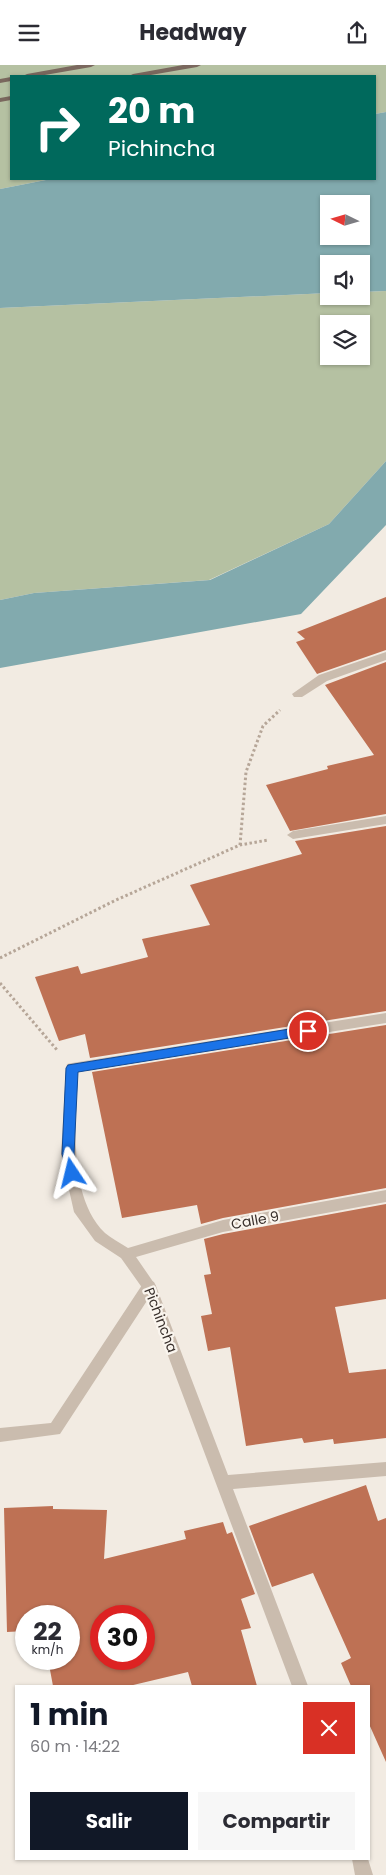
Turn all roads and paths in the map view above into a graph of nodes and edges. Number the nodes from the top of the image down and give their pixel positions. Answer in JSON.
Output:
{"nodes":[{"id":1,"x":91,"y":65,"type":"edge"},
{"id":2,"x":197,"y":65,"type":"edge"},
{"id":3,"x":33,"y":75,"type":"edge"},
{"id":4,"x":139,"y":75,"type":"edge"},
{"id":5,"x":386,"y":656,"type":"edge"},
{"id":6,"x":298,"y":694,"type":"joint"},
{"id":7,"x":386,"y":820,"type":"edge"},
{"id":8,"x":293,"y":835,"type":"joint"},
{"id":9,"x":240,"y":845,"type":"junction"},
{"id":10,"x":0,"y":958,"type":"edge"},
{"id":11,"x":0,"y":983,"type":"edge"},
{"id":12,"x":386,"y":1018,"type":"edge"},
{"id":13,"x":72,"y":1068,"type":"junction"},
{"id":14,"x":386,"y":1196,"type":"edge"},
{"id":15,"x":126,"y":1254,"type":"junction"},
{"id":16,"x":149,"y":1287,"type":"junction"},
{"id":17,"x":0,"y":1435,"type":"edge"},
{"id":18,"x":386,"y":1469,"type":"edge"},
{"id":19,"x":222,"y":1483,"type":"junction"},
{"id":20,"x":300,"y":1685,"type":"edge"},
{"id":21,"x":360,"y":1860,"type":"edge"},
{"id":22,"x":364,"y":1875,"type":"edge"}],
"edges":[{"from":1,"to":3,"type":"main road"},
{"from":2,"to":4,"type":"main road"},
{"from":5,"to":6,"type":"street"},
{"from":6,"to":9,"type":"path"},
{"from":7,"to":8,"type":"street"},
{"from":8,"to":9,"type":"path"},
{"from":9,"to":10,"type":"path"},
{"from":11,"to":13,"type":"path"},
{"from":12,"to":13,"type":"street"},
{"from":13,"to":15,"type":"street","name":"Pichincha"},
{"from":14,"to":15,"type":"street","name":"Calle 9"},
{"from":15,"to":16,"type":"street","name":"Pichincha"},
{"from":16,"to":17,"type":"street"},
{"from":16,"to":19,"type":"street","name":"Pichincha"},
{"from":18,"to":19,"type":"street"},
{"from":19,"to":20,"type":"street","name":"Pichincha"},
{"from":21,"to":22,"type":"street"}]}
